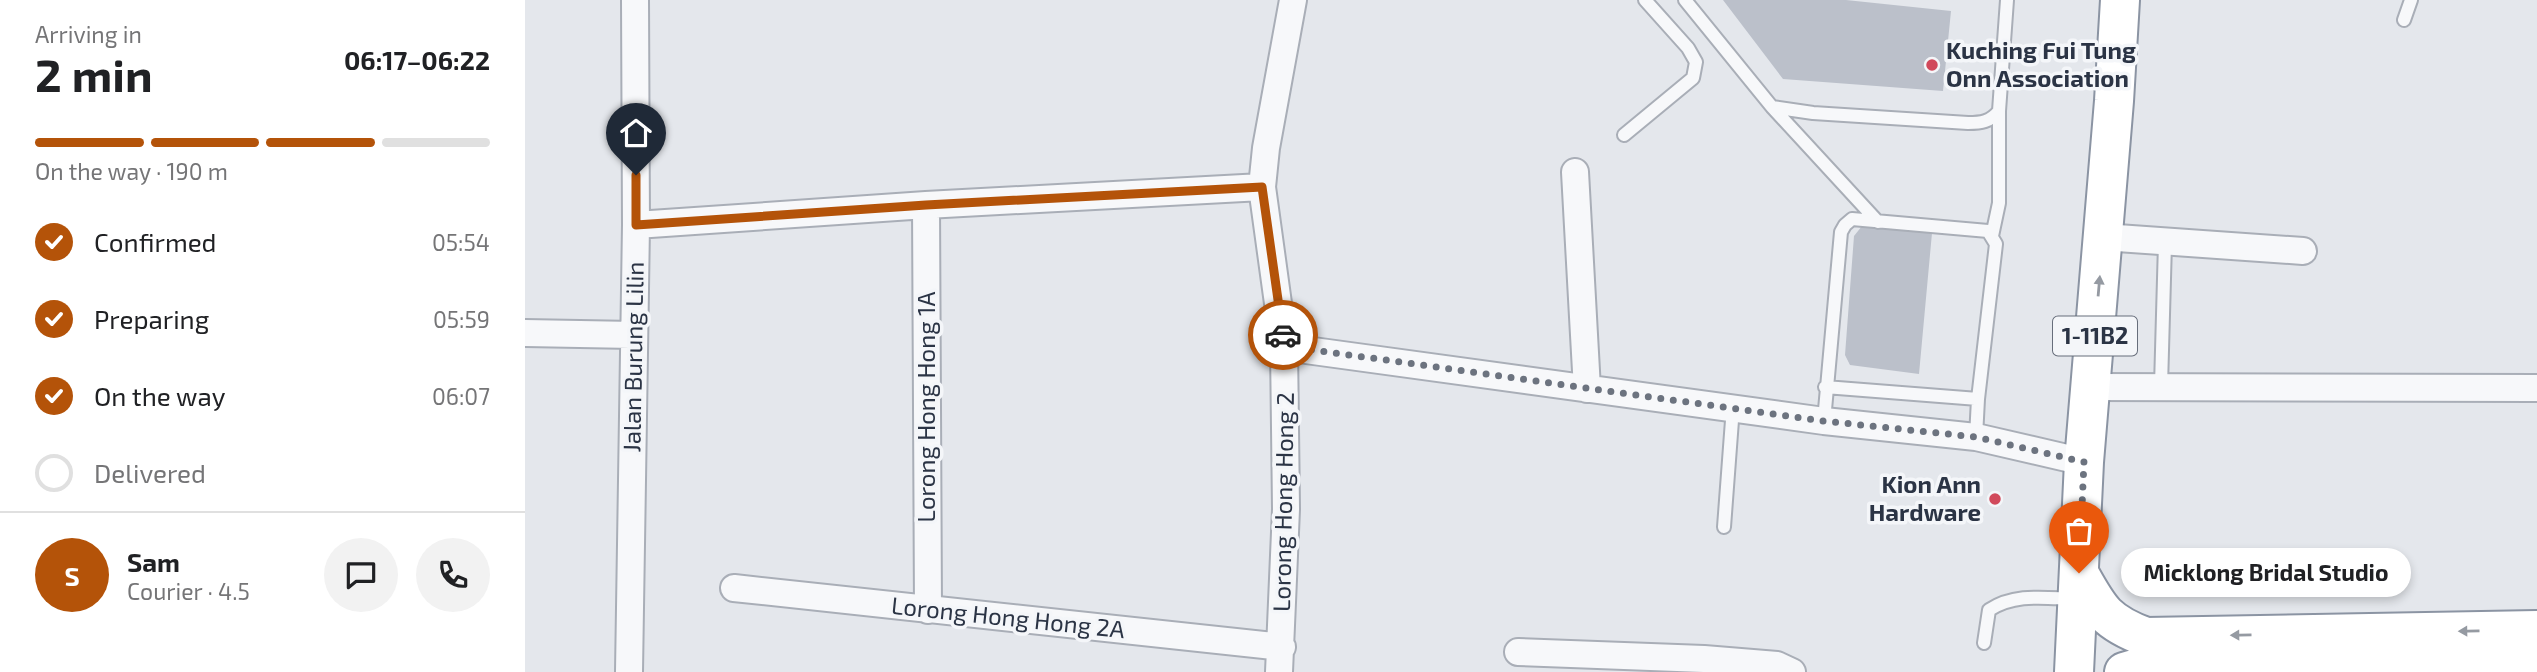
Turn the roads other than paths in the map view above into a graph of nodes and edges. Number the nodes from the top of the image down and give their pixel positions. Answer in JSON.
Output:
{"nodes":[{"id":1,"x":635,"y":0,"type":"edge"},
{"id":2,"x":1293,"y":0,"type":"edge"},
{"id":3,"x":1645,"y":0,"type":"edge"},
{"id":4,"x":1685,"y":0,"type":"edge"},
{"id":5,"x":2007,"y":0,"type":"edge"},
{"id":6,"x":2411,"y":0,"type":"edge"},
{"id":7,"x":2114,"y":3,"type":"edge"},
{"id":8,"x":2404,"y":20,"type":"dead end"},
{"id":9,"x":1772,"y":107,"type":"junction"},
{"id":10,"x":1999,"y":111,"type":"junction"},
{"id":11,"x":1624,"y":135,"type":"dead end"},
{"id":12,"x":1575,"y":172,"type":"dead end"},
{"id":13,"x":1262,"y":187,"type":"junction"},
{"id":14,"x":926,"y":205,"type":"junction"},
{"id":15,"x":1878,"y":222,"type":"junction"},
{"id":16,"x":636,"y":225,"type":"junction"},
{"id":17,"x":1992,"y":236,"type":"junction"},
{"id":18,"x":2103,"y":237,"type":"junction"},
{"id":19,"x":2165,"y":243,"type":"junction"},
{"id":20,"x":2303,"y":251,"type":"dead end"},
{"id":21,"x":525,"y":333,"type":"edge"},
{"id":22,"x":634,"y":335,"type":"junction"},
{"id":23,"x":1285,"y":346,"type":"junction"},
{"id":24,"x":2161,"y":386,"type":"junction"},
{"id":25,"x":1825,"y":387,"type":"junction"},
{"id":26,"x":2091,"y":387,"type":"junction"},
{"id":27,"x":2537,"y":388,"type":"edge"},
{"id":28,"x":1587,"y":389,"type":"junction"},
{"id":29,"x":1978,"y":399,"type":"junction"},
{"id":30,"x":1733,"y":407,"type":"junction"},
{"id":31,"x":1823,"y":421,"type":"junction"},
{"id":32,"x":1976,"y":437,"type":"junction"},
{"id":33,"x":2084,"y":462,"type":"junction"},
{"id":34,"x":1724,"y":527,"type":"dead end"},
{"id":35,"x":2078,"y":586,"type":"junction"},
{"id":36,"x":734,"y":588,"type":"dead end"},
{"id":37,"x":928,"y":610,"type":"junction"},
{"id":38,"x":2537,"y":630,"type":"edge"},
{"id":39,"x":1985,"y":643,"type":"dead end"},
{"id":40,"x":1518,"y":652,"type":"dead end"},
{"id":41,"x":1280,"y":660,"type":"edge"},
{"id":42,"x":2537,"y":663,"type":"edge"},
{"id":43,"x":629,"y":672,"type":"edge"},
{"id":44,"x":1791,"y":672,"type":"edge"},
{"id":45,"x":2074,"y":672,"type":"edge"},
{"id":46,"x":2124,"y":672,"type":"edge"}],
"edges":[{"from":1,"to":16,"type":"street","name":"Jalan Burung Lilin"},
{"from":2,"to":13,"type":"street","name":"Lorong Hong Hong 2"},
{"from":3,"to":11,"type":"lane"},
{"from":4,"to":9,"type":"lane"},
{"from":5,"to":10,"type":"lane"},
{"from":6,"to":8,"type":"lane"},
{"from":7,"to":18,"type":"highway","number":"1-11B2"},
{"from":9,"to":10,"type":"lane"},
{"from":9,"to":15,"type":"lane"},
{"from":10,"to":17,"type":"lane"},
{"from":12,"to":28,"type":"street"},
{"from":13,"to":14,"type":"street"},
{"from":13,"to":23,"type":"street","name":"Lorong Hong Hong 2"},
{"from":14,"to":16,"type":"street"},
{"from":14,"to":37,"type":"street","name":"Lorong Hong Hong 1A"},
{"from":15,"to":17,"type":"lane"},
{"from":15,"to":25,"type":"lane"},
{"from":16,"to":22,"type":"street","name":"Jalan Burung Lilin"},
{"from":17,"to":29,"type":"lane"},
{"from":18,"to":19,"type":"street"},
{"from":26,"to":18,"type":"highway","number":"1-11B2","one_way":true},
{"from":19,"to":20,"type":"street"},
{"from":19,"to":24,"type":"lane"},
{"from":21,"to":22,"type":"street"},
{"from":22,"to":43,"type":"street","name":"Jalan Burung Lilin"},
{"from":23,"to":28,"type":"street"},
{"from":23,"to":41,"type":"street","name":"Lorong Hong Hong 2"},
{"from":24,"to":26,"type":"street"},
{"from":24,"to":27,"type":"street"},
{"from":25,"to":29,"type":"lane"},
{"from":25,"to":31,"type":"lane"},
{"from":26,"to":33,"type":"highway","number":"1-11B2"},
{"from":28,"to":30,"type":"street"},
{"from":29,"to":32,"type":"lane"},
{"from":30,"to":31,"type":"street"},
{"from":30,"to":34,"type":"lane"},
{"from":31,"to":32,"type":"street"},
{"from":32,"to":33,"type":"street"},
{"from":33,"to":35,"type":"highway","number":"1-11B2"},
{"from":38,"to":35,"type":"highway","one_way":true},
{"from":35,"to":39,"type":"lane"},
{"from":35,"to":45,"type":"highway","number":"1-11B2"},
{"from":36,"to":37,"type":"street","name":"Lorong Hong Hong 2A"},
{"from":37,"to":41,"type":"street","name":"Lorong Hong Hong 2A"},
{"from":40,"to":44,"type":"street"},
{"from":42,"to":46,"type":"highway"}]}
